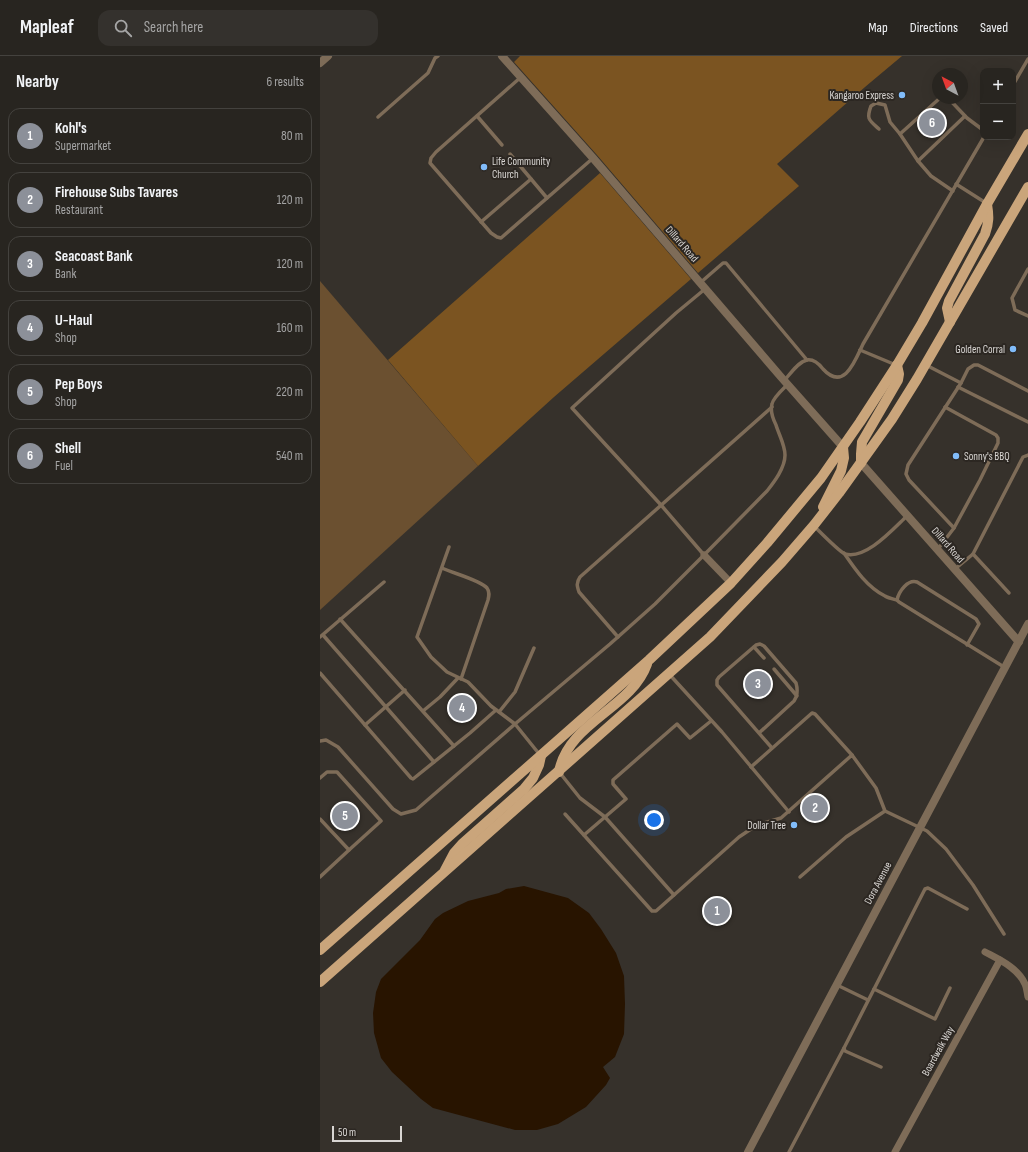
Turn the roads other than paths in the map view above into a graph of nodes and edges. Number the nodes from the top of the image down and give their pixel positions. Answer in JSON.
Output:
{"nodes":[{"id":1,"x":328,"y":56,"type":"edge"},
{"id":2,"x":502,"y":56,"type":"edge"},
{"id":3,"x":435,"y":57,"type":"edge"},
{"id":4,"x":1028,"y":59,"type":"edge"},
{"id":5,"x":320,"y":63,"type":"edge"},
{"id":6,"x":521,"y":77,"type":"junction"},
{"id":7,"x":1016,"y":80,"type":"edge"},
{"id":8,"x":933,"y":104,"type":"edge"},
{"id":9,"x":954,"y":104,"type":"edge"},
{"id":10,"x":476,"y":116,"type":"junction"},
{"id":11,"x":965,"y":116,"type":"junction"},
{"id":12,"x":378,"y":117,"type":"dead end"},
{"id":13,"x":980,"y":128,"type":"edge"},
{"id":14,"x":879,"y":129,"type":"dead end"},
{"id":15,"x":900,"y":134,"type":"junction"},
{"id":16,"x":1028,"y":134,"type":"edge"},
{"id":17,"x":982,"y":140,"type":"edge"},
{"id":18,"x":502,"y":145,"type":"dead end"},
{"id":19,"x":510,"y":154,"type":"dead end"},
{"id":20,"x":593,"y":158,"type":"junction"},
{"id":21,"x":918,"y":162,"type":"junction"},
{"id":22,"x":531,"y":179,"type":"junction"},
{"id":23,"x":956,"y":184,"type":"junction"},
{"id":24,"x":1027,"y":190,"type":"edge"},
{"id":25,"x":953,"y":191,"type":"junction"},
{"id":26,"x":547,"y":198,"type":"junction"},
{"id":27,"x":987,"y":204,"type":"junction"},
{"id":28,"x":481,"y":222,"type":"junction"},
{"id":29,"x":1028,"y":269,"type":"edge"},
{"id":30,"x":703,"y":286,"type":"junction"},
{"id":31,"x":1028,"y":316,"type":"edge"},
{"id":32,"x":950,"y":322,"type":"junction"},
{"id":33,"x":860,"y":350,"type":"junction"},
{"id":34,"x":807,"y":360,"type":"junction"},
{"id":35,"x":925,"y":364,"type":"junction"},
{"id":36,"x":897,"y":365,"type":"junction"},
{"id":37,"x":786,"y":383,"type":"junction"},
{"id":38,"x":959,"y":385,"type":"junction"},
{"id":39,"x":1028,"y":391,"type":"edge"},
{"id":40,"x":772,"y":407,"type":"junction"},
{"id":41,"x":945,"y":407,"type":"junction"},
{"id":42,"x":1028,"y":422,"type":"edge"},
{"id":43,"x":843,"y":447,"type":"junction"},
{"id":44,"x":1028,"y":455,"type":"edge"},
{"id":45,"x":861,"y":464,"type":"junction"},
{"id":46,"x":661,"y":505,"type":"junction"},
{"id":47,"x":908,"y":516,"type":"junction"},
{"id":48,"x":814,"y":525,"type":"junction"},
{"id":49,"x":954,"y":528,"type":"junction"},
{"id":50,"x":449,"y":547,"type":"dead end"},
{"id":51,"x":938,"y":550,"type":"junction"},
{"id":52,"x":844,"y":553,"type":"junction"},
{"id":53,"x":973,"y":554,"type":"junction"},
{"id":54,"x":704,"y":555,"type":"junction"},
{"id":55,"x":442,"y":568,"type":"junction"},
{"id":56,"x":955,"y":569,"type":"junction"},
{"id":57,"x":384,"y":582,"type":"dead end"},
{"id":58,"x":731,"y":583,"type":"junction"},
{"id":59,"x":1009,"y":594,"type":"dead end"},
{"id":60,"x":897,"y":600,"type":"junction"},
{"id":61,"x":340,"y":619,"type":"junction"},
{"id":62,"x":1028,"y":624,"type":"edge"},
{"id":63,"x":321,"y":636,"type":"edge"},
{"id":64,"x":618,"y":637,"type":"junction"},
{"id":65,"x":1019,"y":642,"type":"junction"},
{"id":66,"x":967,"y":645,"type":"junction"},
{"id":67,"x":754,"y":647,"type":"junction"},
{"id":68,"x":534,"y":648,"type":"dead end"},
{"id":69,"x":764,"y":658,"type":"dead end"},
{"id":70,"x":649,"y":660,"type":"junction"},
{"id":71,"x":1005,"y":667,"type":"junction"},
{"id":72,"x":774,"y":669,"type":"dead end"},
{"id":73,"x":320,"y":673,"type":"edge"},
{"id":74,"x":669,"y":674,"type":"junction"},
{"id":75,"x":460,"y":678,"type":"junction"},
{"id":76,"x":405,"y":690,"type":"junction"},
{"id":77,"x":797,"y":696,"type":"junction"},
{"id":78,"x":386,"y":706,"type":"junction"},
{"id":79,"x":423,"y":711,"type":"junction"},
{"id":80,"x":498,"y":711,"type":"junction"},
{"id":81,"x":711,"y":721,"type":"junction"},
{"id":82,"x":515,"y":724,"type":"junction"},
{"id":83,"x":365,"y":725,"type":"junction"},
{"id":84,"x":759,"y":733,"type":"junction"},
{"id":85,"x":320,"y":741,"type":"edge"},
{"id":86,"x":454,"y":746,"type":"junction"},
{"id":87,"x":772,"y":748,"type":"junction"},
{"id":88,"x":852,"y":755,"type":"junction"},
{"id":89,"x":541,"y":756,"type":"junction"},
{"id":90,"x":434,"y":762,"type":"junction"},
{"id":91,"x":751,"y":767,"type":"junction"},
{"id":92,"x":559,"y":772,"type":"junction"},
{"id":93,"x":320,"y":778,"type":"edge"},
{"id":94,"x":885,"y":811,"type":"junction"},
{"id":95,"x":789,"y":812,"type":"junction"},
{"id":96,"x":566,"y":814,"type":"dead end"},
{"id":97,"x":605,"y":817,"type":"junction"},
{"id":98,"x":320,"y":819,"type":"edge"},
{"id":99,"x":920,"y":828,"type":"junction"},
{"id":100,"x":584,"y":835,"type":"junction"},
{"id":101,"x":349,"y":850,"type":"junction"},
{"id":102,"x":444,"y":873,"type":"junction"},
{"id":103,"x":320,"y":877,"type":"edge"},
{"id":104,"x":800,"y":877,"type":"dead end"},
{"id":105,"x":674,"y":895,"type":"junction"},
{"id":106,"x":967,"y":908,"type":"dead end"},
{"id":107,"x":1004,"y":934,"type":"dead end"},
{"id":108,"x":320,"y":950,"type":"edge"},
{"id":109,"x":985,"y":952,"type":"dead end"},
{"id":110,"x":1000,"y":960,"type":"junction"},
{"id":111,"x":320,"y":982,"type":"edge"},
{"id":112,"x":837,"y":985,"type":"junction"},
{"id":113,"x":950,"y":988,"type":"dead end"},
{"id":114,"x":874,"y":989,"type":"junction"},
{"id":115,"x":1028,"y":997,"type":"edge"},
{"id":116,"x":868,"y":1000,"type":"junction"},
{"id":117,"x":844,"y":1048,"type":"junction"},
{"id":118,"x":881,"y":1067,"type":"dead end"},
{"id":119,"x":748,"y":1152,"type":"edge"},
{"id":120,"x":789,"y":1152,"type":"edge"},
{"id":121,"x":895,"y":1152,"type":"edge"}],
"edges":[{"from":1,"to":5,"type":"street"},
{"from":2,"to":6,"type":"street","name":"Dillard Road"},
{"from":3,"to":12,"type":"lane"},
{"from":4,"to":7,"type":"lane"},
{"from":6,"to":10,"type":"lane"},
{"from":6,"to":20,"type":"street","name":"Dillard Road"},
{"from":8,"to":15,"type":"lane"},
{"from":9,"to":11,"type":"lane"},
{"from":10,"to":18,"type":"lane"},
{"from":10,"to":28,"type":"lane"},
{"from":11,"to":13,"type":"lane"},
{"from":11,"to":21,"type":"lane"},
{"from":14,"to":15,"type":"lane"},
{"from":15,"to":21,"type":"lane"},
{"from":16,"to":27,"type":"main road"},
{"from":17,"to":23,"type":"lane"},
{"from":19,"to":22,"type":"lane"},
{"from":20,"to":26,"type":"lane"},
{"from":20,"to":30,"type":"street","name":"Dillard Road"},
{"from":21,"to":25,"type":"lane"},
{"from":22,"to":26,"type":"lane"},
{"from":22,"to":28,"type":"lane"},
{"from":23,"to":25,"type":"lane"},
{"from":23,"to":27,"type":"lane"},
{"from":24,"to":32,"type":"main road"},
{"from":25,"to":33,"type":"lane"},
{"from":26,"to":28,"type":"lane"},
{"from":27,"to":32,"type":"main road"},
{"from":27,"to":36,"type":"main road"},
{"from":29,"to":31,"type":"lane"},
{"from":30,"to":34,"type":"lane"},
{"from":30,"to":37,"type":"street","name":"Dillard Road"},
{"from":30,"to":46,"type":"lane"},
{"from":32,"to":35,"type":"main road"},
{"from":33,"to":34,"type":"lane"},
{"from":33,"to":36,"type":"lane"},
{"from":34,"to":37,"type":"lane"},
{"from":35,"to":38,"type":"lane"},
{"from":35,"to":45,"type":"main road"},
{"from":36,"to":43,"type":"main road"},
{"from":36,"to":45,"type":"main road"},
{"from":37,"to":40,"type":"lane"},
{"from":37,"to":43,"type":"street","name":"Dillard Road"},
{"from":38,"to":39,"type":"lane"},
{"from":38,"to":41,"type":"lane"},
{"from":38,"to":42,"type":"lane"},
{"from":40,"to":46,"type":"lane"},
{"from":40,"to":54,"type":"lane"},
{"from":41,"to":49,"type":"lane"},
{"from":41,"to":49,"type":"lane"},
{"from":43,"to":48,"type":"main road"},
{"from":43,"to":58,"type":"main road"},
{"from":44,"to":53,"type":"lane"},
{"from":45,"to":47,"type":"street","name":"Dillard Road"},
{"from":45,"to":48,"type":"main road"},
{"from":46,"to":54,"type":"lane"},
{"from":46,"to":64,"type":"lane"},
{"from":47,"to":51,"type":"street","name":"Dillard Road"},
{"from":47,"to":52,"type":"lane"},
{"from":48,"to":52,"type":"lane"},
{"from":48,"to":74,"type":"main road"},
{"from":49,"to":51,"type":"lane"},
{"from":50,"to":55,"type":"lane"},
{"from":51,"to":56,"type":"street","name":"Dillard Road"},
{"from":52,"to":60,"type":"lane"},
{"from":53,"to":56,"type":"lane"},
{"from":53,"to":59,"type":"lane"},
{"from":54,"to":58,"type":"street"},
{"from":54,"to":64,"type":"lane"},
{"from":55,"to":75,"type":"lane"},
{"from":55,"to":75,"type":"lane"},
{"from":56,"to":65,"type":"street","name":"Dillard Road"},
{"from":57,"to":61,"type":"lane"},
{"from":58,"to":70,"type":"main road"},
{"from":60,"to":66,"type":"lane"},
{"from":60,"to":66,"type":"lane"},
{"from":61,"to":63,"type":"lane"},
{"from":61,"to":76,"type":"lane"},
{"from":62,"to":65,"type":"street","name":"Dora Avenue"},
{"from":63,"to":78,"type":"lane"},
{"from":64,"to":82,"type":"lane"},
{"from":65,"to":71,"type":"street","name":"Dora Avenue"},
{"from":66,"to":71,"type":"lane"},
{"from":67,"to":69,"type":"lane"},
{"from":67,"to":77,"type":"lane"},
{"from":67,"to":84,"type":"lane"},
{"from":68,"to":80,"type":"lane"},
{"from":70,"to":89,"type":"main road"},
{"from":70,"to":92,"type":"main road"},
{"from":71,"to":99,"type":"street","name":"Dora Avenue"},
{"from":72,"to":77,"type":"lane"},
{"from":73,"to":83,"type":"lane"},
{"from":74,"to":81,"type":"lane"},
{"from":74,"to":92,"type":"main road"},
{"from":75,"to":79,"type":"lane"},
{"from":75,"to":80,"type":"lane"},
{"from":76,"to":78,"type":"lane"},
{"from":76,"to":79,"type":"lane"},
{"from":77,"to":84,"type":"lane"},
{"from":78,"to":83,"type":"lane"},
{"from":78,"to":90,"type":"lane"},
{"from":79,"to":86,"type":"lane"},
{"from":80,"to":82,"type":"lane"},
{"from":80,"to":86,"type":"lane"},
{"from":81,"to":91,"type":"lane"},
{"from":81,"to":97,"type":"lane"},
{"from":82,"to":85,"type":"lane"},
{"from":82,"to":89,"type":"lane"},
{"from":83,"to":90,"type":"lane"},
{"from":84,"to":87,"type":"lane"},
{"from":86,"to":90,"type":"lane"},
{"from":87,"to":88,"type":"lane"},
{"from":87,"to":91,"type":"lane"},
{"from":88,"to":94,"type":"lane"},
{"from":88,"to":95,"type":"lane"},
{"from":89,"to":102,"type":"main road"},
{"from":89,"to":108,"type":"main road"},
{"from":91,"to":95,"type":"lane"},
{"from":92,"to":97,"type":"lane"},
{"from":92,"to":102,"type":"main road"},
{"from":93,"to":101,"type":"lane"},
{"from":94,"to":99,"type":"lane"},
{"from":94,"to":104,"type":"lane"},
{"from":95,"to":105,"type":"lane"},
{"from":96,"to":100,"type":"lane"},
{"from":97,"to":100,"type":"lane"},
{"from":97,"to":105,"type":"lane"},
{"from":98,"to":101,"type":"lane"},
{"from":99,"to":107,"type":"lane"},
{"from":99,"to":112,"type":"street","name":"Dora Avenue"},
{"from":100,"to":105,"type":"lane"},
{"from":101,"to":103,"type":"lane"},
{"from":102,"to":111,"type":"main road"},
{"from":106,"to":114,"type":"lane"},
{"from":109,"to":110,"type":"street"},
{"from":110,"to":115,"type":"street"},
{"from":110,"to":121,"type":"street","name":"Boardwalk Way"},
{"from":112,"to":116,"type":"lane"},
{"from":112,"to":119,"type":"street","name":"Dora Avenue"},
{"from":113,"to":114,"type":"lane"},
{"from":114,"to":116,"type":"lane"},
{"from":116,"to":117,"type":"lane"},
{"from":117,"to":118,"type":"lane"},
{"from":117,"to":120,"type":"lane"}]}
